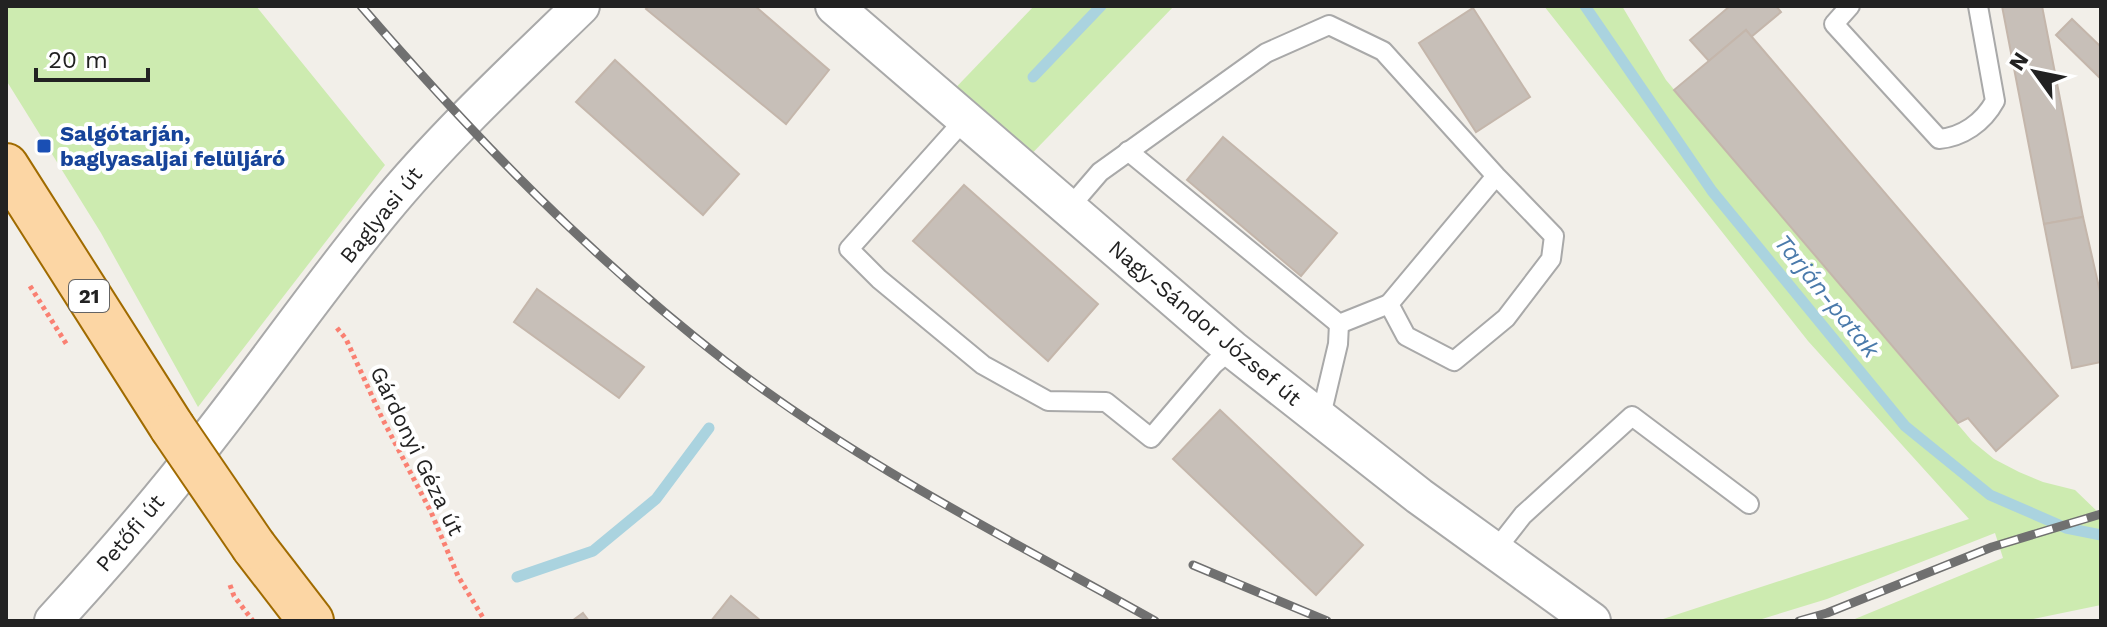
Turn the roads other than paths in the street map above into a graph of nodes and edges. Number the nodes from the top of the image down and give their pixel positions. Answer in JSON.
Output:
{"nodes":[{"id":1,"x":581,"y":6,"type":"edge"},
{"id":2,"x":834,"y":6,"type":"edge"},
{"id":3,"x":1850,"y":6,"type":"edge"},
{"id":4,"x":1978,"y":6,"type":"edge"},
{"id":5,"x":965,"y":119,"type":"junction"},
{"id":6,"x":1128,"y":151,"type":"junction"},
{"id":7,"x":6,"y":166,"type":"edge"},
{"id":8,"x":1496,"y":176,"type":"junction"},
{"id":9,"x":1069,"y":208,"type":"junction"},
{"id":10,"x":1389,"y":304,"type":"junction"},
{"id":11,"x":1339,"y":324,"type":"junction"},
{"id":12,"x":1232,"y":349,"type":"junction"},
{"id":13,"x":1320,"y":420,"type":"junction"},
{"id":14,"x":188,"y":435,"type":"junction"},
{"id":15,"x":1749,"y":504,"type":"dead end"},
{"id":16,"x":1494,"y":552,"type":"junction"},
{"id":17,"x":53,"y":621,"type":"edge"},
{"id":18,"x":311,"y":621,"type":"edge"},
{"id":19,"x":1592,"y":621,"type":"edge"}],
"edges":[{"from":1,"to":14,"type":"street","name":"Baglyasi út"},
{"from":2,"to":5,"type":"street","name":"Nagy-Sándor József út"},
{"from":3,"to":4,"type":"lane"},
{"from":5,"to":9,"type":"street","name":"Nagy-Sándor József út"},
{"from":5,"to":12,"type":"lane"},
{"from":6,"to":8,"type":"lane"},
{"from":6,"to":9,"type":"lane"},
{"from":6,"to":11,"type":"lane"},
{"from":7,"to":14,"type":"main road","number":"21"},
{"from":8,"to":10,"type":"lane"},
{"from":8,"to":10,"type":"lane"},
{"from":9,"to":12,"type":"street","name":"Nagy-Sándor József út"},
{"from":10,"to":11,"type":"lane"},
{"from":11,"to":13,"type":"lane"},
{"from":12,"to":13,"type":"street","name":"Nagy-Sándor József út"},
{"from":13,"to":16,"type":"street","name":"Nagy-Sándor József út"},
{"from":14,"to":17,"type":"street","name":"Petőfi út"},
{"from":14,"to":18,"type":"main road","number":"21","bridge":true},
{"from":15,"to":16,"type":"lane"},
{"from":16,"to":19,"type":"street","name":"Nagy-Sándor József út"}]}
